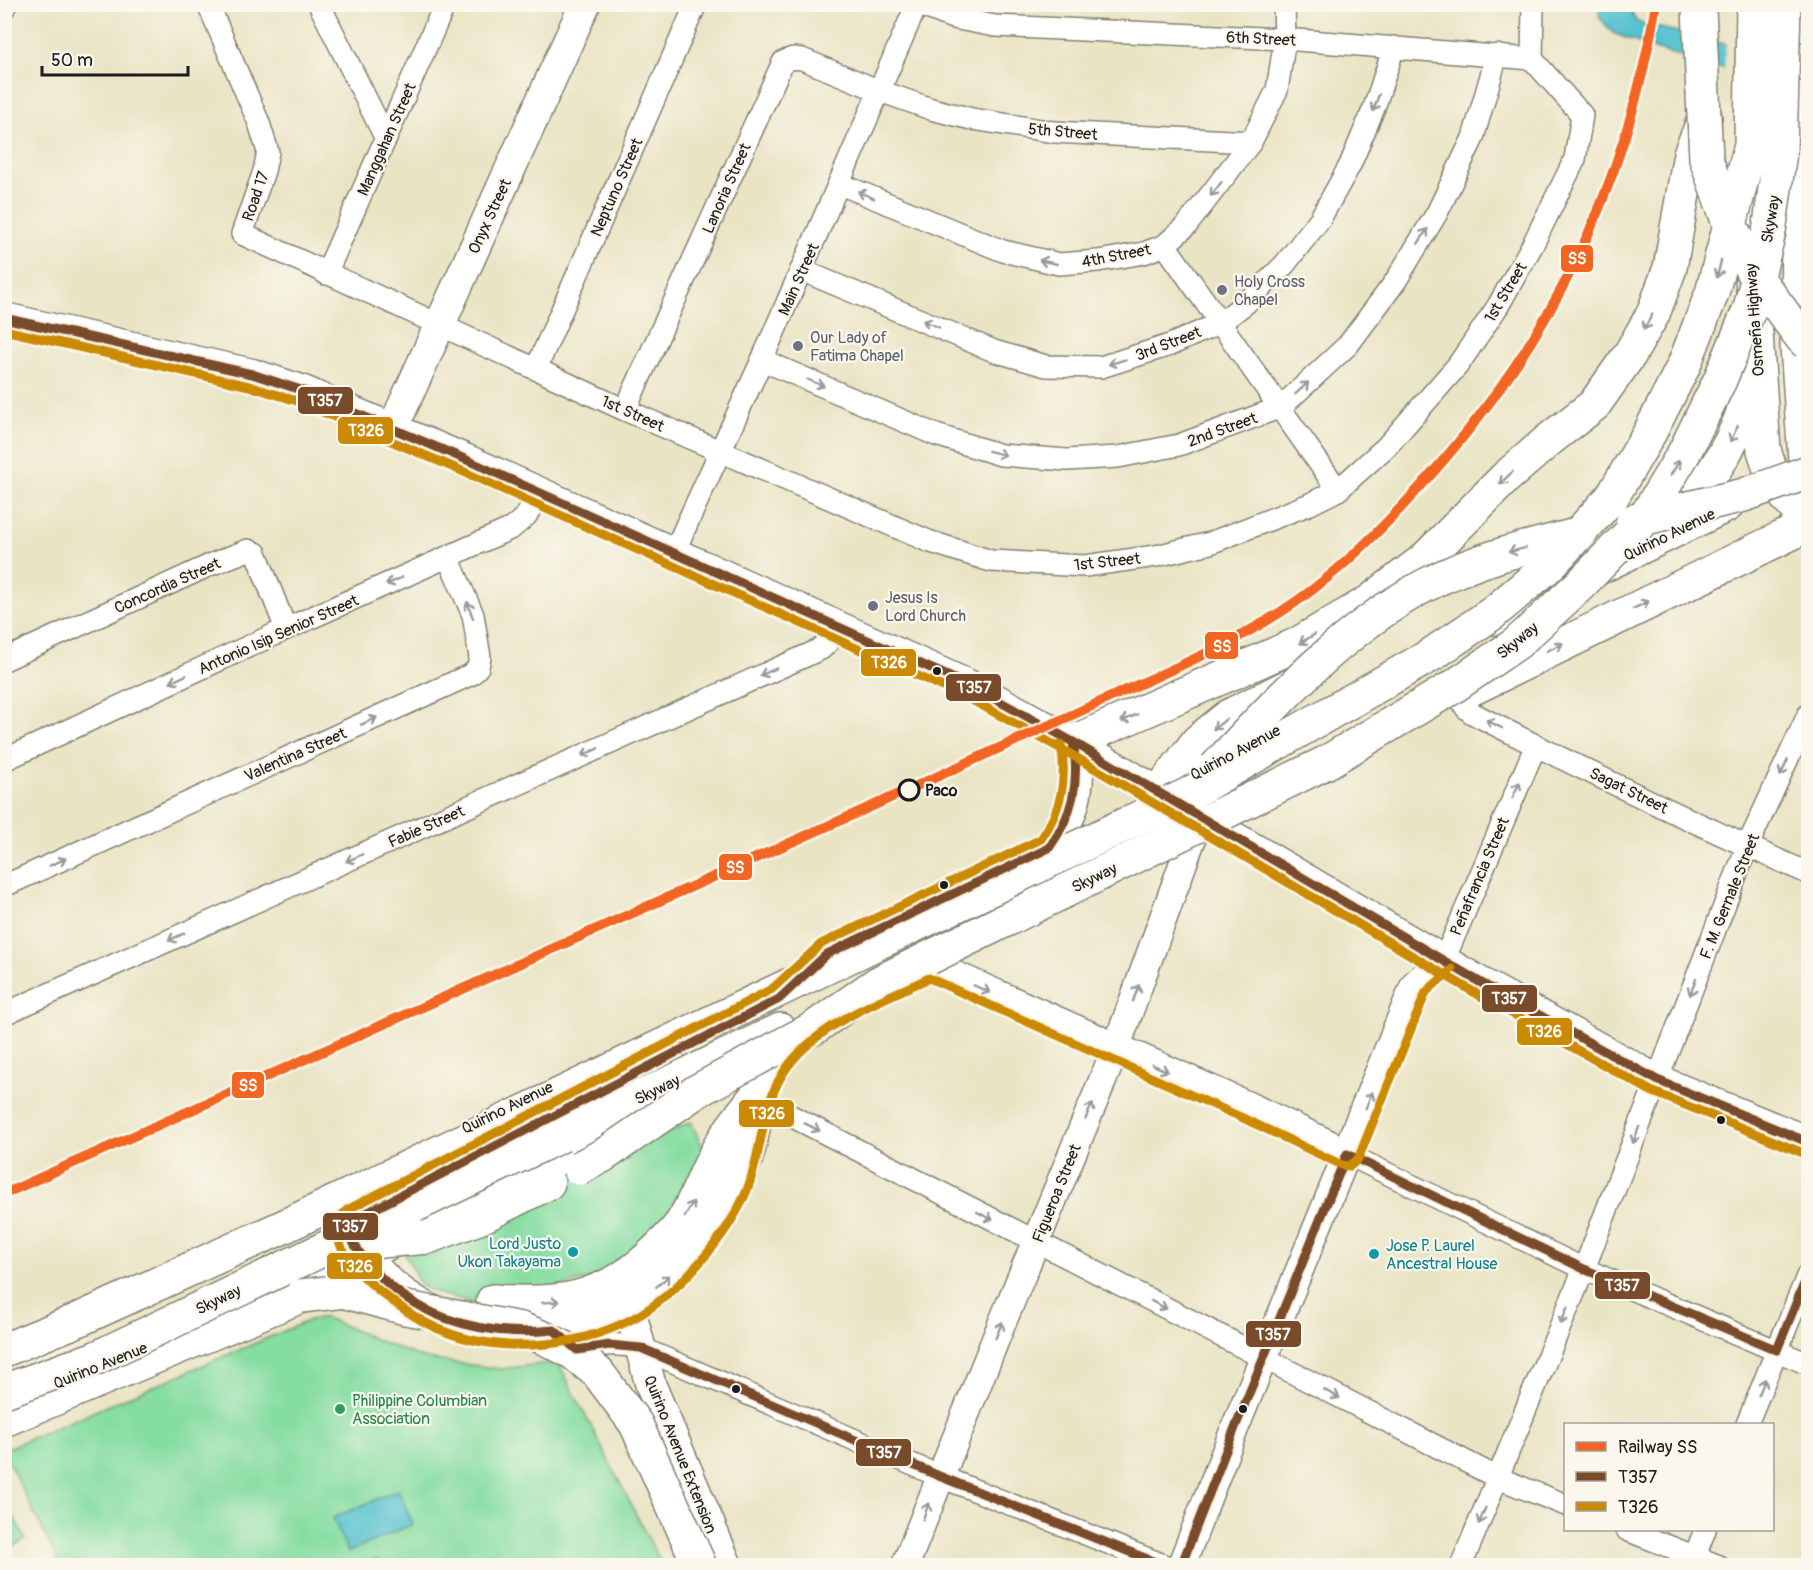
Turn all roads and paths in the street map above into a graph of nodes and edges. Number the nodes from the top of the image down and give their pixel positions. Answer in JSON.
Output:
{"nodes":[{"id":1,"x":208,"y":4,"type":"edge"},
{"id":2,"x":319,"y":4,"type":"edge"},
{"id":3,"x":445,"y":4,"type":"edge"},
{"id":4,"x":566,"y":4,"type":"edge"},
{"id":5,"x":585,"y":4,"type":"edge"},
{"id":6,"x":696,"y":4,"type":"edge"},
{"id":7,"x":917,"y":4,"type":"edge"},
{"id":8,"x":1284,"y":4,"type":"edge"},
{"id":9,"x":1533,"y":4,"type":"edge"},
{"id":10,"x":1699,"y":4,"type":"edge"},
{"id":11,"x":1714,"y":4,"type":"edge"},
{"id":12,"x":1737,"y":4,"type":"edge"},
{"id":13,"x":1753,"y":4,"type":"edge"},
{"id":14,"x":1784,"y":4,"type":"edge"},
{"id":15,"x":1796,"y":4,"type":"edge"},
{"id":16,"x":1806,"y":4,"type":"edge"},
{"id":17,"x":1285,"y":39,"type":"junction"},
{"id":18,"x":1738,"y":39,"type":"dead end"},
{"id":19,"x":1803,"y":41,"type":"edge"},
{"id":20,"x":1394,"y":47,"type":"junction"},
{"id":21,"x":1497,"y":55,"type":"junction"},
{"id":22,"x":1532,"y":59,"type":"junction"},
{"id":23,"x":880,"y":91,"type":"junction"},
{"id":24,"x":1799,"y":98,"type":"dead end"},
{"id":25,"x":1742,"y":102,"type":"dead end"},
{"id":26,"x":386,"y":140,"type":"junction"},
{"id":27,"x":1251,"y":142,"type":"junction"},
{"id":28,"x":840,"y":184,"type":"junction"},
{"id":29,"x":1165,"y":245,"type":"junction"},
{"id":30,"x":801,"y":270,"type":"junction"},
{"id":31,"x":326,"y":274,"type":"junction"},
{"id":32,"x":1797,"y":304,"type":"junction"},
{"id":33,"x":1754,"y":305,"type":"junction"},
{"id":34,"x":4,"y":318,"type":"edge"},
{"id":35,"x":431,"y":322,"type":"junction"},
{"id":36,"x":1220,"y":323,"type":"junction"},
{"id":37,"x":1756,"y":358,"type":"junction"},
{"id":38,"x":762,"y":360,"type":"junction"},
{"id":39,"x":1806,"y":368,"type":"edge"},
{"id":40,"x":536,"y":369,"type":"junction"},
{"id":41,"x":1281,"y":407,"type":"junction"},
{"id":42,"x":625,"y":410,"type":"junction"},
{"id":43,"x":385,"y":425,"type":"junction"},
{"id":44,"x":720,"y":451,"type":"junction"},
{"id":45,"x":1807,"y":467,"type":"edge"},
{"id":46,"x":1774,"y":482,"type":"junction"},
{"id":47,"x":1338,"y":490,"type":"junction"},
{"id":48,"x":540,"y":493,"type":"junction"},
{"id":49,"x":1809,"y":512,"type":"edge"},
{"id":50,"x":1809,"y":524,"type":"edge"},
{"id":51,"x":674,"y":552,"type":"junction"},
{"id":52,"x":1631,"y":552,"type":"junction"},
{"id":53,"x":447,"y":557,"type":"junction"},
{"id":54,"x":1425,"y":559,"type":"junction"},
{"id":55,"x":838,"y":626,"type":"junction"},
{"id":56,"x":286,"y":629,"type":"junction"},
{"id":57,"x":4,"y":660,"type":"edge"},
{"id":58,"x":1458,"y":695,"type":"junction"},
{"id":59,"x":1809,"y":715,"type":"edge"},
{"id":60,"x":1073,"y":742,"type":"junction"},
{"id":61,"x":1536,"y":745,"type":"junction"},
{"id":62,"x":4,"y":760,"type":"edge"},
{"id":63,"x":1159,"y":792,"type":"junction"},
{"id":64,"x":1197,"y":805,"type":"junction"},
{"id":65,"x":1747,"y":846,"type":"junction"},
{"id":66,"x":1049,"y":848,"type":"junction"},
{"id":67,"x":1809,"y":873,"type":"edge"},
{"id":68,"x":4,"y":886,"type":"edge"},
{"id":69,"x":827,"y":954,"type":"junction"},
{"id":70,"x":1443,"y":960,"type":"junction"},
{"id":71,"x":928,"y":965,"type":"junction"},
{"id":72,"x":878,"y":983,"type":"junction"},
{"id":73,"x":4,"y":1014,"type":"edge"},
{"id":74,"x":795,"y":1038,"type":"junction"},
{"id":75,"x":1116,"y":1048,"type":"junction"},
{"id":76,"x":1657,"y":1080,"type":"junction"},
{"id":77,"x":761,"y":1093,"type":"junction"},
{"id":78,"x":1809,"y":1142,"type":"edge"},
{"id":79,"x":1347,"y":1154,"type":"junction"},
{"id":80,"x":579,"y":1168,"type":"dead end"},
{"id":81,"x":548,"y":1183,"type":"dead end"},
{"id":82,"x":337,"y":1188,"type":"junction"},
{"id":83,"x":349,"y":1226,"type":"junction"},
{"id":84,"x":1037,"y":1242,"type":"junction"},
{"id":85,"x":362,"y":1256,"type":"junction"},
{"id":86,"x":1584,"y":1269,"type":"junction"},
{"id":87,"x":1809,"y":1274,"type":"edge"},
{"id":88,"x":285,"y":1289,"type":"junction"},
{"id":89,"x":339,"y":1290,"type":"junction"},
{"id":90,"x":624,"y":1294,"type":"junction"},
{"id":91,"x":441,"y":1317,"type":"junction"},
{"id":92,"x":4,"y":1334,"type":"edge"},
{"id":93,"x":570,"y":1335,"type":"junction"},
{"id":94,"x":641,"y":1348,"type":"junction"},
{"id":95,"x":4,"y":1350,"type":"edge"},
{"id":96,"x":1777,"y":1350,"type":"junction"},
{"id":97,"x":1263,"y":1359,"type":"junction"},
{"id":98,"x":1809,"y":1364,"type":"edge"},
{"id":99,"x":4,"y":1381,"type":"edge"},
{"id":100,"x":4,"y":1391,"type":"edge"},
{"id":101,"x":4,"y":1405,"type":"edge"},
{"id":102,"x":4,"y":1420,"type":"edge"},
{"id":103,"x":1748,"y":1423,"type":"edge"},
{"id":104,"x":939,"y":1476,"type":"junction"},
{"id":105,"x":1498,"y":1478,"type":"junction"},
{"id":106,"x":1564,"y":1504,"type":"edge"},
{"id":107,"x":1629,"y":1531,"type":"edge"},
{"id":108,"x":1705,"y":1531,"type":"edge"},
{"id":109,"x":1693,"y":1561,"type":"edge"},
{"id":110,"x":682,"y":1566,"type":"edge"},
{"id":111,"x":700,"y":1566,"type":"edge"},
{"id":112,"x":727,"y":1566,"type":"edge"},
{"id":113,"x":905,"y":1566,"type":"edge"},
{"id":114,"x":1166,"y":1566,"type":"edge"},
{"id":115,"x":1181,"y":1566,"type":"edge"},
{"id":116,"x":1461,"y":1566,"type":"edge"},
{"id":117,"x":1719,"y":1566,"type":"edge"}],
"edges":[{"from":1,"to":31,"type":"street","name":"Road 17"},
{"from":2,"to":26,"type":"street"},
{"from":3,"to":26,"type":"street","name":"Manggahan Street"},
{"from":4,"to":35,"type":"main road","name":"Onyx Street"},
{"from":5,"to":35,"type":"main road","name":"Onyx Street"},
{"from":6,"to":40,"type":"street","name":"Neptuno Street"},
{"from":7,"to":17,"type":"street","name":"6th Street"},
{"from":7,"to":23,"type":"street","name":"Main Street"},
{"from":8,"to":17,"type":"street","name":"4th Street"},
{"from":9,"to":22,"type":"street"},
{"from":10,"to":39,"type":"main road","bridge":true},
{"from":11,"to":54,"type":"main road","one_way":true},
{"from":12,"to":18,"type":"main road"},
{"from":13,"to":64,"type":"main road","name":"Skyway","one_way":true,"bridge":true},
{"from":72,"to":14,"type":"main road","name":"Skyway","one_way":true,"bridge":true},
{"from":15,"to":19,"type":"main road"},
{"from":16,"to":19,"type":"main road"},
{"from":17,"to":20,"type":"street","name":"6th Street"},
{"from":17,"to":27,"type":"street","name":"4th Street"},
{"from":20,"to":21,"type":"street","name":"6th Street"},
{"from":20,"to":36,"type":"street","name":"3rd Street","one_way":true},
{"from":21,"to":22,"type":"street","name":"6th Street"},
{"from":41,"to":21,"type":"street","name":"2nd Street","one_way":true},
{"from":22,"to":47,"type":"street","name":"1st Street"},
{"from":23,"to":27,"type":"street","name":"5th Street"},
{"from":23,"to":28,"type":"street","name":"Main Street"},
{"from":23,"to":42,"type":"street","name":"Lanoria Street"},
{"from":24,"to":32,"type":"main road"},
{"from":25,"to":33,"type":"main road","name":"Osmeña Highway"},
{"from":26,"to":31,"type":"street","name":"Manggahan Street"},
{"from":27,"to":29,"type":"street","name":"4th Street","one_way":true},
{"from":29,"to":28,"type":"street","name":"4th Street","one_way":true},
{"from":28,"to":30,"type":"street","name":"Main Street"},
{"from":29,"to":36,"type":"street"},
{"from":36,"to":30,"type":"street","name":"3rd Street","one_way":true},
{"from":30,"to":38,"type":"street","name":"Main Street"},
{"from":31,"to":35,"type":"street","name":"Road 17"},
{"from":32,"to":33,"type":"main road"},
{"from":32,"to":39,"type":"main road"},
{"from":33,"to":37,"type":"main road","name":"Osmeña Highway"},
{"from":34,"to":43,"type":"main road"},
{"from":35,"to":40,"type":"street","name":"1st Street"},
{"from":35,"to":43,"type":"main road","name":"Onyx Street"},
{"from":36,"to":41,"type":"street"},
{"from":37,"to":46,"type":"main road","name":"Osmeña Highway"},
{"from":37,"to":52,"type":"main road","one_way":true},
{"from":38,"to":41,"type":"street","name":"2nd Street","one_way":true},
{"from":38,"to":44,"type":"street","name":"Main Street"},
{"from":39,"to":45,"type":"main road"},
{"from":40,"to":42,"type":"street","name":"1st Street"},
{"from":41,"to":47,"type":"street"},
{"from":42,"to":44,"type":"street","name":"1st Street"},
{"from":43,"to":48,"type":"main road"},
{"from":44,"to":47,"type":"street","name":"1st Street"},
{"from":44,"to":51,"type":"street","name":"Main Street"},
{"from":45,"to":46,"type":"main road","name":"Quirino Avenue"},
{"from":45,"to":49,"type":"main road"},
{"from":45,"to":64,"type":"main road","one_way":true,"bridge":true},
{"from":46,"to":50,"type":"main road","name":"Osmeña Highway"},
{"from":46,"to":52,"type":"main road","name":"Quirino Avenue"},
{"from":48,"to":51,"type":"main road"},
{"from":48,"to":53,"type":"street","name":"Antonio Isip Senior Street"},
{"from":58,"to":50,"type":"main road","name":"Quirino Avenue","one_way":true},
{"from":51,"to":55,"type":"main road"},
{"from":52,"to":63,"type":"main road","name":"Quirino Avenue"},
{"from":53,"to":56,"type":"street","name":"Antonio Isip Senior Street","one_way":true},
{"from":68,"to":53,"type":"street","name":"Valentina Street","one_way":true},
{"from":54,"to":60,"type":"main road","one_way":true},
{"from":54,"to":63,"type":"main road","one_way":true},
{"from":55,"to":60,"type":"main road"},
{"from":55,"to":73,"type":"street","name":"Fabie Street","one_way":true},
{"from":56,"to":57,"type":"street","name":"Concordia Street"},
{"from":56,"to":62,"type":"street","name":"Antonio Isip Senior Street","one_way":true},
{"from":61,"to":58,"type":"street","name":"Sagat Street","one_way":true},
{"from":58,"to":64,"type":"main road","name":"Quirino Avenue"},
{"from":59,"to":65,"type":"street","name":"F. M. Gernale Street","one_way":true},
{"from":60,"to":63,"type":"main road"},
{"from":60,"to":66,"type":"main road"},
{"from":61,"to":65,"type":"street","name":"Sagat Street"},
{"from":70,"to":61,"type":"street","name":"Peñafrancia Street","one_way":true},
{"from":63,"to":64,"type":"main road"},
{"from":63,"to":66,"type":"main road","name":"Quirino Avenue"},
{"from":64,"to":70,"type":"main road"},
{"from":64,"to":71,"type":"main road","name":"Quirino Avenue"},
{"from":75,"to":64,"type":"street","name":"Figueroa Street","one_way":true},
{"from":64,"to":95,"type":"main road","name":"Skyway","bridge":true},
{"from":65,"to":67,"type":"street","name":"Sagat Street"},
{"from":65,"to":76,"type":"street","name":"F. M. Gernale Street","one_way":true},
{"from":66,"to":69,"type":"main road","name":"Quirino Avenue"},
{"from":69,"to":82,"type":"main road","name":"Quirino Avenue"},
{"from":69,"to":83,"type":"main road"},
{"from":70,"to":76,"type":"main road"},
{"from":79,"to":70,"type":"main road","name":"Peñafrancia Street","one_way":true},
{"from":71,"to":74,"type":"main road","name":"Quirino Avenue"},
{"from":71,"to":75,"type":"main road","one_way":true},
{"from":72,"to":80,"type":"main road","bridge":true},
{"from":72,"to":100,"type":"main road","name":"Skyway","bridge":true},
{"from":74,"to":77,"type":"main road","name":"Quirino Avenue"},
{"from":74,"to":85,"type":"main road","name":"Quirino Avenue"},
{"from":75,"to":79,"type":"main road","one_way":true},
{"from":84,"to":75,"type":"street","name":"Figueroa Street","one_way":true},
{"from":76,"to":78,"type":"main road"},
{"from":76,"to":86,"type":"street","name":"F. M. Gernale Street","one_way":true},
{"from":77,"to":84,"type":"street","one_way":true},
{"from":90,"to":77,"type":"main road","name":"Quirino Avenue","one_way":true},
{"from":79,"to":86,"type":"street"},
{"from":79,"to":97,"type":"street","name":"Peñafrancia Street"},
{"from":81,"to":99,"type":"main road","bridge":true},
{"from":82,"to":83,"type":"main road"},
{"from":82,"to":92,"type":"main road","name":"Quirino Avenue"},
{"from":83,"to":85,"type":"main road"},
{"from":84,"to":97,"type":"street","one_way":true},
{"from":104,"to":84,"type":"street","name":"Figueroa Street","one_way":true},
{"from":85,"to":88,"type":"main road","name":"Quirino Avenue"},
{"from":85,"to":91,"type":"main road"},
{"from":86,"to":96,"type":"street"},
{"from":86,"to":105,"type":"street","name":"F. M. Gernale Street","one_way":true},
{"from":87,"to":96,"type":"street"},
{"from":88,"to":91,"type":"main road"},
{"from":88,"to":101,"type":"main road","name":"Quirino Avenue"},
{"from":89,"to":90,"type":"main road","one_way":true,"bridge":true},
{"from":89,"to":102,"type":"main road","bridge":true},
{"from":89,"to":111,"type":"main road","bridge":true},
{"from":90,"to":93,"type":"main road"},
{"from":90,"to":94,"type":"main road","name":"Quirino Avenue Extension"},
{"from":91,"to":93,"type":"main road"},
{"from":93,"to":94,"type":"street"},
{"from":93,"to":110,"type":"main road"},
{"from":94,"to":104,"type":"street"},
{"from":94,"to":112,"type":"main road","name":"Quirino Avenue Extension"},
{"from":96,"to":98,"type":"street"},
{"from":103,"to":96,"type":"street","one_way":true},
{"from":97,"to":105,"type":"street","one_way":true},
{"from":97,"to":115,"type":"street","name":"Peñafrancia Street"},
{"from":113,"to":104,"type":"street","name":"Figueroa Street","one_way":true},
{"from":104,"to":114,"type":"street"},
{"from":105,"to":106,"type":"street"},
{"from":105,"to":116,"type":"street","name":"F. M. Gernale Street","one_way":true},
{"from":107,"to":109,"type":"street"},
{"from":108,"to":109,"type":"street"},
{"from":109,"to":117,"type":"street"}]}
